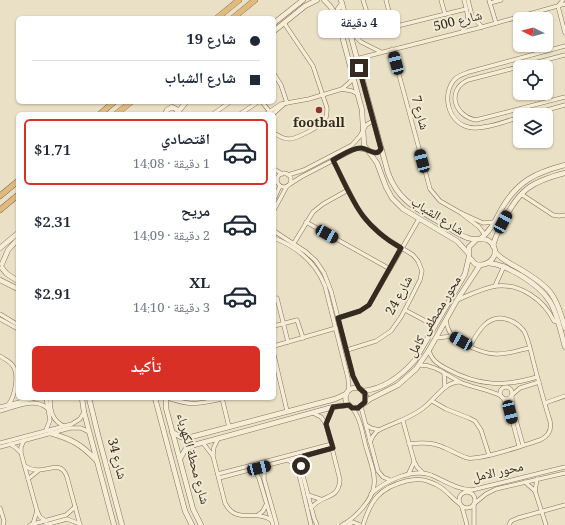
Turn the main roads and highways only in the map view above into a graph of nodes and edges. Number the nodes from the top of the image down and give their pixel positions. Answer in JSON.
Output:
{"nodes":[{"id":1,"x":239,"y":0,"type":"edge"},
{"id":2,"x":255,"y":0,"type":"edge"},
{"id":3,"x":219,"y":16,"type":"edge"},
{"id":4,"x":235,"y":16,"type":"edge"},
{"id":5,"x":112,"y":104,"type":"edge"},
{"id":6,"x":128,"y":104,"type":"edge"},
{"id":7,"x":102,"y":112,"type":"edge"},
{"id":8,"x":118,"y":112,"type":"edge"},
{"id":9,"x":16,"y":183,"type":"edge"},
{"id":10,"x":0,"y":196,"type":"edge"},
{"id":11,"x":16,"y":197,"type":"edge"},
{"id":12,"x":0,"y":210,"type":"edge"}],
"edges":[{"from":1,"to":3,"type":"highway"},
{"from":2,"to":4,"type":"highway"},
{"from":5,"to":7,"type":"highway"},
{"from":6,"to":8,"type":"highway"},
{"from":9,"to":10,"type":"highway"},
{"from":11,"to":12,"type":"highway"}]}
